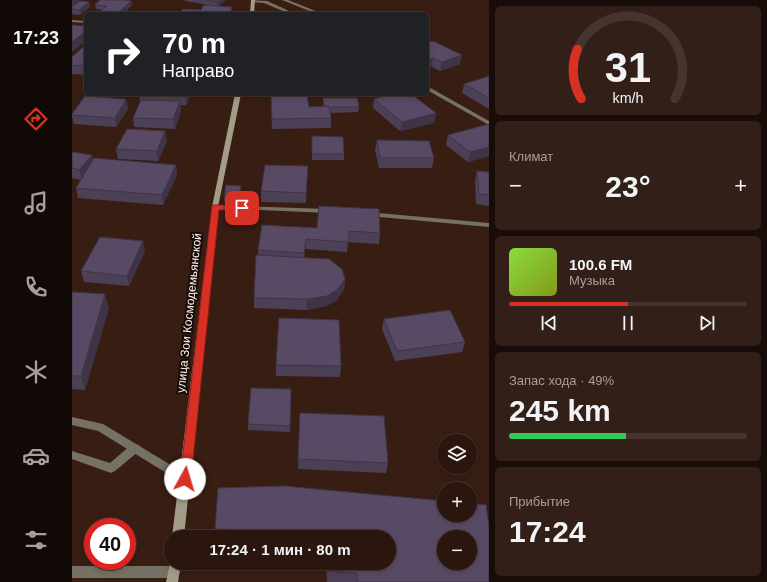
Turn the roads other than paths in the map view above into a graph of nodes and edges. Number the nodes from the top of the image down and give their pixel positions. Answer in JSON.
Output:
{"nodes":[{"id":1,"x":284,"y":0,"type":"edge"},
{"id":2,"x":253,"y":1,"type":"edge"},
{"id":3,"x":252,"y":12,"type":"edge"},
{"id":4,"x":289,"y":12,"type":"edge"},
{"id":5,"x":316,"y":12,"type":"edge"},
{"id":6,"x":72,"y":21,"type":"edge"},
{"id":7,"x":84,"y":22,"type":"edge"},
{"id":8,"x":429,"y":89,"type":"edge"},
{"id":9,"x":238,"y":96,"type":"edge"},
{"id":10,"x":489,"y":124,"type":"edge"},
{"id":11,"x":215,"y":207,"type":"junction"},
{"id":12,"x":333,"y":211,"type":"edge"},
{"id":13,"x":363,"y":213,"type":"edge"},
{"id":14,"x":489,"y":225,"type":"edge"},
{"id":15,"x":72,"y":421,"type":"edge"},
{"id":16,"x":135,"y":448,"type":"junction"},
{"id":17,"x":72,"y":455,"type":"edge"},
{"id":18,"x":185,"y":479,"type":"junction"},
{"id":19,"x":179,"y":530,"type":"edge"},
{"id":20,"x":72,"y":572,"type":"edge"},
{"id":21,"x":174,"y":572,"type":"edge"}],
"edges":[{"from":1,"to":5,"type":"street"},
{"from":2,"to":3,"type":"street"},
{"from":2,"to":4,"type":"street"},
{"from":6,"to":7,"type":"street"},
{"from":8,"to":10,"type":"street"},
{"from":9,"to":11,"type":"street","name":"улица Зои Космодемьянской"},
{"from":11,"to":12,"type":"street"},
{"from":11,"to":18,"type":"street","name":"улица Зои Космодемьянской"},
{"from":13,"to":14,"type":"street"},
{"from":15,"to":16,"type":"street"},
{"from":16,"to":17,"type":"street"},
{"from":16,"to":18,"type":"street"},
{"from":18,"to":19,"type":"street","name":"улица Зои Космодемьянской"},
{"from":20,"to":21,"type":"street"}]}
